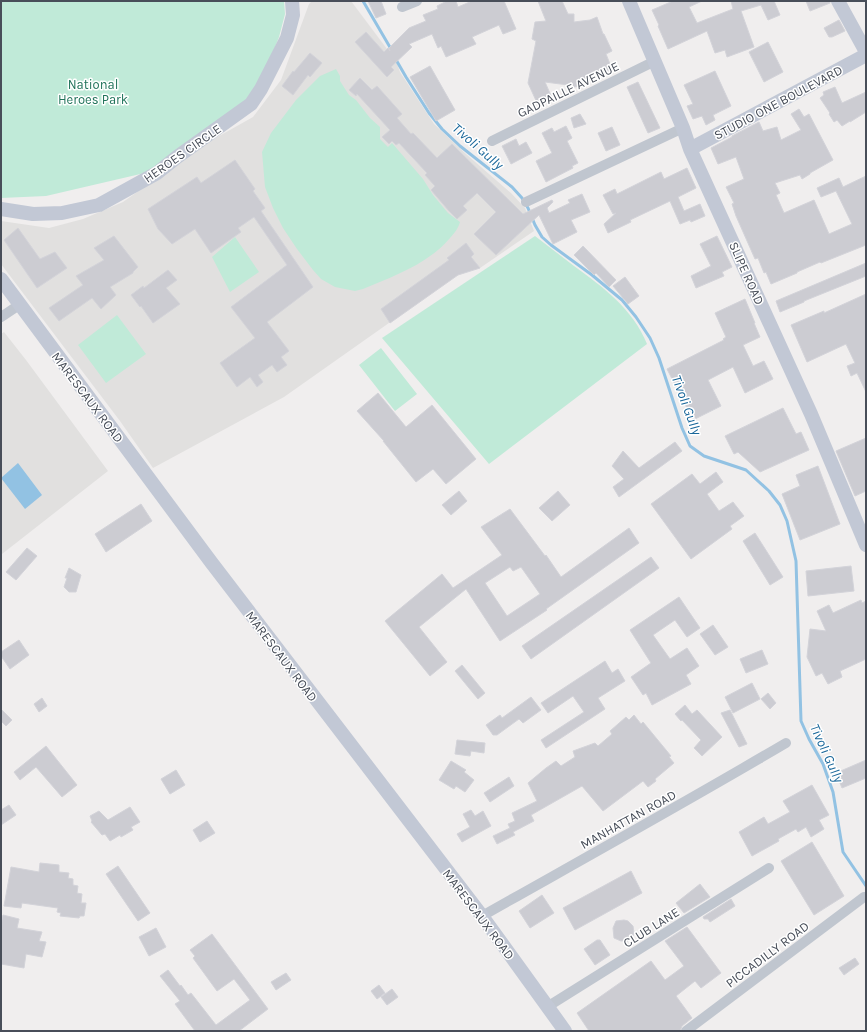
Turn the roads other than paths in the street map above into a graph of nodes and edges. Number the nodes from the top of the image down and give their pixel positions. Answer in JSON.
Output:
{"nodes":[{"id":1,"x":292,"y":1,"type":"edge"},
{"id":2,"x":417,"y":1,"type":"edge"},
{"id":3,"x":629,"y":1,"type":"edge"},
{"id":4,"x":838,"y":1,"type":"edge"},
{"id":5,"x":402,"y":7,"type":"dead end"},
{"id":6,"x":866,"y":52,"type":"edge"},
{"id":7,"x":866,"y":55,"type":"edge"},
{"id":8,"x":655,"y":62,"type":"junction"},
{"id":9,"x":683,"y":128,"type":"junction"},
{"id":10,"x":492,"y":141,"type":"dead end"},
{"id":11,"x":690,"y":149,"type":"junction"},
{"id":12,"x":526,"y":202,"type":"dead end"},
{"id":13,"x":1,"y":209,"type":"edge"},
{"id":14,"x":1,"y":280,"type":"edge"},
{"id":15,"x":19,"y":305,"type":"junction"},
{"id":16,"x":1,"y":317,"type":"edge"},
{"id":17,"x":866,"y":545,"type":"edge"},
{"id":18,"x":786,"y":743,"type":"dead end"},
{"id":19,"x":769,"y":868,"type":"dead end"},
{"id":20,"x":864,"y":897,"type":"dead end"},
{"id":21,"x":482,"y":916,"type":"junction"},
{"id":22,"x":547,"y":1007,"type":"junction"},
{"id":23,"x":565,"y":1031,"type":"edge"},
{"id":24,"x":686,"y":1031,"type":"edge"}],
"edges":[{"from":1,"to":13,"type":"main road","name":"HEROES CIRCLE"},
{"from":2,"to":5,"type":"street"},
{"from":3,"to":8,"type":"main road","name":"SLIPE ROAD"},
{"from":4,"to":6,"type":"main road"},
{"from":7,"to":11,"type":"main road","name":"STUDIO ONE BOULEVARD"},
{"from":8,"to":9,"type":"main road","name":"SLIPE ROAD"},
{"from":8,"to":10,"type":"street","name":"GADPAILLE AVENUE"},
{"from":9,"to":11,"type":"main road","name":"SLIPE ROAD"},
{"from":9,"to":12,"type":"street"},
{"from":11,"to":17,"type":"main road","name":"SLIPE ROAD"},
{"from":14,"to":15,"type":"main road","name":"MARESCAUX ROAD"},
{"from":15,"to":16,"type":"street"},
{"from":15,"to":21,"type":"main road","name":"MARESCAUX ROAD"},
{"from":18,"to":21,"type":"street","name":"MANHATTAN ROAD"},
{"from":19,"to":22,"type":"street","name":"CLUB LANE"},
{"from":20,"to":24,"type":"street","name":"PICCADILLY ROAD"},
{"from":21,"to":22,"type":"main road","name":"MARESCAUX ROAD"},
{"from":22,"to":23,"type":"main road","name":"MARESCAUX ROAD"}]}
